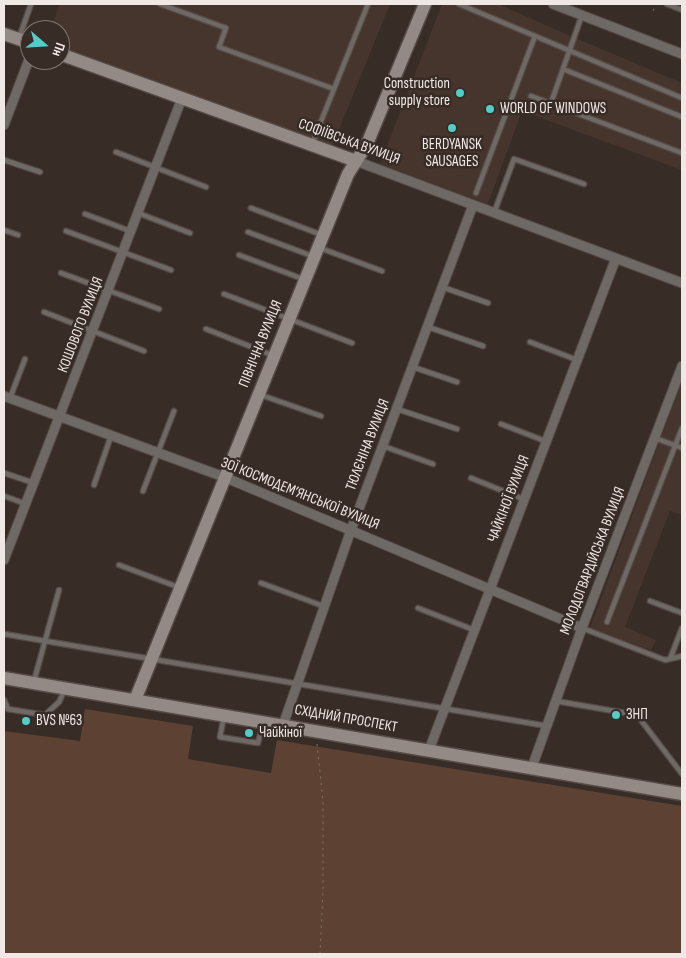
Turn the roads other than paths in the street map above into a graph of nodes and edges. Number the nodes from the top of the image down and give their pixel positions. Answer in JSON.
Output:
{"nodes":[{"id":1,"x":31,"y":4,"type":"edge"},
{"id":2,"x":160,"y":4,"type":"edge"},
{"id":3,"x":368,"y":4,"type":"edge"},
{"id":4,"x":424,"y":4,"type":"edge"},
{"id":5,"x":459,"y":4,"type":"edge"},
{"id":6,"x":553,"y":4,"type":"edge"},
{"id":7,"x":667,"y":4,"type":"edge"},
{"id":8,"x":682,"y":10,"type":"edge"},
{"id":9,"x":582,"y":15,"type":"junction"},
{"id":10,"x":28,"y":20,"type":"edge"},
{"id":11,"x":4,"y":34,"type":"edge"},
{"id":12,"x":535,"y":36,"type":"junction"},
{"id":13,"x":20,"y":40,"type":"edge"},
{"id":14,"x":569,"y":51,"type":"junction"},
{"id":15,"x":682,"y":54,"type":"edge"},
{"id":16,"x":70,"y":58,"type":"edge"},
{"id":17,"x":563,"y":69,"type":"junction"},
{"id":18,"x":24,"y":70,"type":"edge"},
{"id":19,"x":334,"y":89,"type":"junction"},
{"id":20,"x":531,"y":96,"type":"dead end"},
{"id":21,"x":182,"y":98,"type":"junction"},
{"id":22,"x":682,"y":98,"type":"edge"},
{"id":23,"x":551,"y":103,"type":"junction"},
{"id":24,"x":6,"y":112,"type":"edge"},
{"id":25,"x":682,"y":117,"type":"edge"},
{"id":26,"x":4,"y":125,"type":"edge"},
{"id":27,"x":312,"y":146,"type":"junction"},
{"id":28,"x":116,"y":152,"type":"dead end"},
{"id":29,"x":682,"y":153,"type":"edge"},
{"id":30,"x":4,"y":160,"type":"edge"},
{"id":31,"x":356,"y":162,"type":"junction"},
{"id":32,"x":155,"y":168,"type":"junction"},
{"id":33,"x":40,"y":172,"type":"dead end"},
{"id":34,"x":584,"y":184,"type":"dead end"},
{"id":35,"x":206,"y":187,"type":"dead end"},
{"id":36,"x":476,"y":193,"type":"dead end"},
{"id":37,"x":473,"y":205,"type":"junction"},
{"id":38,"x":251,"y":208,"type":"dead end"},
{"id":39,"x":138,"y":213,"type":"junction"},
{"id":40,"x":494,"y":213,"type":"junction"},
{"id":41,"x":84,"y":214,"type":"dead end"},
{"id":42,"x":4,"y":230,"type":"edge"},
{"id":43,"x":131,"y":231,"type":"junction"},
{"id":44,"x":66,"y":232,"type":"dead end"},
{"id":45,"x":248,"y":232,"type":"dead end"},
{"id":46,"x":190,"y":233,"type":"dead end"},
{"id":47,"x":18,"y":235,"type":"dead end"},
{"id":48,"x":323,"y":235,"type":"junction"},
{"id":49,"x":123,"y":252,"type":"junction"},
{"id":50,"x":316,"y":252,"type":"junction"},
{"id":51,"x":238,"y":255,"type":"dead end"},
{"id":52,"x":616,"y":258,"type":"junction"},
{"id":53,"x":171,"y":270,"type":"dead end"},
{"id":54,"x":382,"y":271,"type":"dead end"},
{"id":55,"x":60,"y":273,"type":"dead end"},
{"id":56,"x":305,"y":280,"type":"junction"},
{"id":57,"x":682,"y":283,"type":"edge"},
{"id":58,"x":442,"y":287,"type":"junction"},
{"id":59,"x":108,"y":291,"type":"junction"},
{"id":60,"x":224,"y":294,"type":"dead end"},
{"id":61,"x":488,"y":303,"type":"dead end"},
{"id":62,"x":159,"y":309,"type":"dead end"},
{"id":63,"x":44,"y":312,"type":"dead end"},
{"id":64,"x":289,"y":319,"type":"junction"},
{"id":65,"x":428,"y":327,"type":"junction"},
{"id":66,"x":206,"y":329,"type":"dead end"},
{"id":67,"x":93,"y":331,"type":"junction"},
{"id":68,"x":530,"y":342,"type":"dead end"},
{"id":69,"x":352,"y":343,"type":"dead end"},
{"id":70,"x":483,"y":346,"type":"dead end"},
{"id":71,"x":144,"y":351,"type":"dead end"},
{"id":72,"x":274,"y":356,"type":"junction"},
{"id":73,"x":25,"y":359,"type":"dead end"},
{"id":74,"x":577,"y":360,"type":"junction"},
{"id":75,"x":682,"y":366,"type":"edge"},
{"id":76,"x":413,"y":367,"type":"junction"},
{"id":77,"x":457,"y":382,"type":"dead end"},
{"id":78,"x":258,"y":394,"type":"junction"},
{"id":79,"x":7,"y":397,"type":"edge"},
{"id":80,"x":397,"y":409,"type":"junction"},
{"id":81,"x":174,"y":411,"type":"dead end"},
{"id":82,"x":321,"y":416,"type":"dead end"},
{"id":83,"x":60,"y":417,"type":"junction"},
{"id":84,"x":501,"y":424,"type":"dead end"},
{"id":85,"x":682,"y":428,"type":"edge"},
{"id":86,"x":457,"y":429,"type":"dead end"},
{"id":87,"x":111,"y":436,"type":"junction"},
{"id":88,"x":655,"y":438,"type":"junction"},
{"id":89,"x":545,"y":442,"type":"junction"},
{"id":90,"x":383,"y":446,"type":"junction"},
{"id":91,"x":676,"y":446,"type":"junction"},
{"id":92,"x":682,"y":448,"type":"edge"},
{"id":93,"x":157,"y":453,"type":"junction"},
{"id":94,"x":433,"y":464,"type":"dead end"},
{"id":95,"x":4,"y":472,"type":"edge"},
{"id":96,"x":224,"y":477,"type":"junction"},
{"id":97,"x":471,"y":478,"type":"dead end"},
{"id":98,"x":34,"y":483,"type":"junction"},
{"id":99,"x":94,"y":485,"type":"dead end"},
{"id":100,"x":143,"y":491,"type":"dead end"},
{"id":101,"x":4,"y":496,"type":"edge"},
{"id":102,"x":523,"y":499,"type":"junction"},
{"id":103,"x":26,"y":504,"type":"junction"},
{"id":104,"x":351,"y":530,"type":"junction"},
{"id":105,"x":4,"y":560,"type":"edge"},
{"id":106,"x":119,"y":565,"type":"dead end"},
{"id":107,"x":261,"y":583,"type":"dead end"},
{"id":108,"x":180,"y":588,"type":"junction"},
{"id":109,"x":489,"y":588,"type":"junction"},
{"id":110,"x":59,"y":590,"type":"dead end"},
{"id":111,"x":650,"y":601,"type":"dead end"},
{"id":112,"x":323,"y":606,"type":"junction"},
{"id":113,"x":418,"y":608,"type":"dead end"},
{"id":114,"x":682,"y":614,"type":"edge"},
{"id":115,"x":608,"y":622,"type":"dead end"},
{"id":116,"x":582,"y":628,"type":"junction"},
{"id":117,"x":682,"y":628,"type":"edge"},
{"id":118,"x":474,"y":630,"type":"junction"},
{"id":119,"x":4,"y":634,"type":"edge"},
{"id":120,"x":45,"y":641,"type":"junction"},
{"id":121,"x":682,"y":656,"type":"edge"},
{"id":122,"x":152,"y":659,"type":"junction"},
{"id":123,"x":670,"y":659,"type":"junction"},
{"id":124,"x":4,"y":678,"type":"edge"},
{"id":125,"x":34,"y":683,"type":"junction"},
{"id":126,"x":297,"y":684,"type":"junction"},
{"id":127,"x":65,"y":688,"type":"junction"},
{"id":128,"x":4,"y":700,"type":"edge"},
{"id":129,"x":135,"y":700,"type":"junction"},
{"id":130,"x":556,"y":701,"type":"junction"},
{"id":131,"x":444,"y":709,"type":"junction"},
{"id":132,"x":224,"y":715,"type":"junction"},
{"id":133,"x":264,"y":722,"type":"junction"},
{"id":134,"x":283,"y":725,"type":"junction"},
{"id":135,"x":547,"y":726,"type":"junction"},
{"id":136,"x":429,"y":750,"type":"junction"},
{"id":137,"x":532,"y":767,"type":"junction"},
{"id":138,"x":682,"y":774,"type":"edge"},
{"id":139,"x":682,"y":794,"type":"edge"}],
"edges":[{"from":1,"to":10,"type":"lane"},
{"from":2,"to":19,"type":"lane"},
{"from":3,"to":19,"type":"lane"},
{"from":4,"to":31,"type":"street","name":"ПІВНІЧНА ВУЛИЦЯ"},
{"from":5,"to":12,"type":"lane"},
{"from":6,"to":9,"type":"street"},
{"from":7,"to":8,"type":"lane"},
{"from":9,"to":14,"type":"lane"},
{"from":9,"to":15,"type":"street"},
{"from":11,"to":13,"type":"street"},
{"from":12,"to":14,"type":"lane"},
{"from":12,"to":36,"type":"lane"},
{"from":14,"to":17,"type":"lane"},
{"from":14,"to":22,"type":"lane"},
{"from":16,"to":21,"type":"street","name":"СОФІЇВСЬКА ВУЛИЦЯ"},
{"from":17,"to":23,"type":"lane"},
{"from":17,"to":25,"type":"lane"},
{"from":18,"to":24,"type":"street"},
{"from":19,"to":27,"type":"lane"},
{"from":20,"to":23,"type":"lane"},
{"from":21,"to":27,"type":"street","name":"СОФІЇВСЬКА ВУЛИЦЯ"},
{"from":21,"to":32,"type":"street","name":"КОШОВОГО ВУЛИЦЯ"},
{"from":23,"to":29,"type":"lane"},
{"from":24,"to":26,"type":"street"},
{"from":27,"to":31,"type":"street","name":"СОФІЇВСЬКА ВУЛИЦЯ"},
{"from":28,"to":32,"type":"lane"},
{"from":30,"to":33,"type":"lane"},
{"from":31,"to":37,"type":"street","name":"СОФІЇВСЬКА ВУЛИЦЯ"},
{"from":31,"to":48,"type":"street","name":"ПІВНІЧНА ВУЛИЦЯ"},
{"from":32,"to":35,"type":"lane"},
{"from":32,"to":39,"type":"street","name":"КОШОВОГО ВУЛИЦЯ"},
{"from":34,"to":40,"type":"lane"},
{"from":37,"to":40,"type":"street","name":"СОФІЇВСЬКА ВУЛИЦЯ"},
{"from":37,"to":58,"type":"street","name":"ТЮЛЄНІНА ВУЛИЦЯ"},
{"from":38,"to":48,"type":"lane"},
{"from":39,"to":43,"type":"street","name":"КОШОВОГО ВУЛИЦЯ"},
{"from":39,"to":46,"type":"lane"},
{"from":40,"to":52,"type":"street","name":"СОФІЇВСЬКА ВУЛИЦЯ"},
{"from":41,"to":43,"type":"lane"},
{"from":42,"to":47,"type":"lane"},
{"from":43,"to":49,"type":"street","name":"КОШОВОГО ВУЛИЦЯ"},
{"from":44,"to":49,"type":"lane"},
{"from":45,"to":50,"type":"lane"},
{"from":48,"to":50,"type":"street","name":"ПІВНІЧНА ВУЛИЦЯ"},
{"from":49,"to":53,"type":"lane"},
{"from":49,"to":59,"type":"street","name":"КОШОВОГО ВУЛИЦЯ"},
{"from":50,"to":54,"type":"lane"},
{"from":50,"to":56,"type":"street","name":"ПІВНІЧНА ВУЛИЦЯ"},
{"from":51,"to":56,"type":"lane"},
{"from":52,"to":57,"type":"street","name":"СОФІЇВСЬКА ВУЛИЦЯ"},
{"from":52,"to":74,"type":"street","name":"ЧАЙКІНОЇ ВУЛИЦЯ"},
{"from":55,"to":59,"type":"lane"},
{"from":56,"to":64,"type":"street","name":"ПІВНІЧНА ВУЛИЦЯ"},
{"from":58,"to":61,"type":"lane"},
{"from":58,"to":65,"type":"street","name":"ТЮЛЄНІНА ВУЛИЦЯ"},
{"from":59,"to":62,"type":"lane"},
{"from":59,"to":67,"type":"street","name":"КОШОВОГО ВУЛИЦЯ"},
{"from":60,"to":64,"type":"lane"},
{"from":63,"to":67,"type":"lane"},
{"from":64,"to":69,"type":"lane"},
{"from":64,"to":72,"type":"street","name":"ПІВНІЧНА ВУЛИЦЯ"},
{"from":65,"to":70,"type":"lane"},
{"from":65,"to":76,"type":"street","name":"ТЮЛЄНІНА ВУЛИЦЯ"},
{"from":66,"to":72,"type":"lane"},
{"from":67,"to":71,"type":"lane"},
{"from":67,"to":83,"type":"street","name":"КОШОВОГО ВУЛИЦЯ"},
{"from":68,"to":74,"type":"lane"},
{"from":72,"to":78,"type":"street","name":"ПІВНІЧНА ВУЛИЦЯ"},
{"from":73,"to":79,"type":"lane"},
{"from":74,"to":89,"type":"street","name":"ЧАЙКІНОЇ ВУЛИЦЯ"},
{"from":75,"to":88,"type":"street","name":"МОЛОДОГВАРДІЙСЬКА ВУЛИЦЯ"},
{"from":76,"to":77,"type":"lane"},
{"from":76,"to":80,"type":"street","name":"ТЮЛЄНІНА ВУЛИЦЯ"},
{"from":78,"to":82,"type":"lane"},
{"from":78,"to":96,"type":"street","name":"ПІВНІЧНА ВУЛИЦЯ"},
{"from":79,"to":83,"type":"street","name":"ЗОЇ КОСМОДЕМ’ЯНСЬКОЇ ВУЛИЦЯ"},
{"from":80,"to":86,"type":"lane"},
{"from":80,"to":90,"type":"street","name":"ТЮЛЄНІНА ВУЛИЦЯ"},
{"from":81,"to":93,"type":"lane"},
{"from":83,"to":87,"type":"street","name":"ЗОЇ КОСМОДЕМ’ЯНСЬКОЇ ВУЛИЦЯ"},
{"from":83,"to":98,"type":"street","name":"КОШОВОГО ВУЛИЦЯ"},
{"from":84,"to":89,"type":"lane"},
{"from":85,"to":91,"type":"lane"},
{"from":87,"to":93,"type":"street","name":"ЗОЇ КОСМОДЕМ’ЯНСЬКОЇ ВУЛИЦЯ"},
{"from":87,"to":99,"type":"lane"},
{"from":88,"to":91,"type":"lane"},
{"from":88,"to":116,"type":"street","name":"МОЛОДОГВАРДІЙСЬКА ВУЛИЦЯ"},
{"from":89,"to":102,"type":"street","name":"ЧАЙКІНОЇ ВУЛИЦЯ"},
{"from":90,"to":94,"type":"lane"},
{"from":90,"to":104,"type":"street","name":"ТЮЛЄНІНА ВУЛИЦЯ"},
{"from":91,"to":92,"type":"lane"},
{"from":91,"to":115,"type":"lane"},
{"from":93,"to":96,"type":"street","name":"ЗОЇ КОСМОДЕМ’ЯНСЬКОЇ ВУЛИЦЯ"},
{"from":93,"to":100,"type":"lane"},
{"from":95,"to":98,"type":"lane"},
{"from":96,"to":104,"type":"street","name":"ЗОЇ КОСМОДЕМ’ЯНСЬКОЇ ВУЛИЦЯ"},
{"from":96,"to":108,"type":"street","name":"ПІВНІЧНА ВУЛИЦЯ"},
{"from":97,"to":102,"type":"lane"},
{"from":98,"to":103,"type":"street","name":"КОШОВОГО ВУЛИЦЯ"},
{"from":101,"to":103,"type":"lane"},
{"from":102,"to":109,"type":"street","name":"ЧАЙКІНОЇ ВУЛИЦЯ"},
{"from":103,"to":105,"type":"street","name":"КОШОВОГО ВУЛИЦЯ"},
{"from":104,"to":109,"type":"street","name":"ЗОЇ КОСМОДЕМ’ЯНСЬКОЇ ВУЛИЦЯ"},
{"from":104,"to":112,"type":"street","name":"ТЮЛЄНІНА ВУЛИЦЯ"},
{"from":106,"to":108,"type":"lane"},
{"from":107,"to":112,"type":"lane"},
{"from":108,"to":122,"type":"street","name":"ПІВНІЧНА ВУЛИЦЯ"},
{"from":109,"to":116,"type":"street","name":"ЗОЇ КОСМОДЕМ’ЯНСЬКОЇ ВУЛИЦЯ"},
{"from":109,"to":118,"type":"street","name":"ЧАЙКІНОЇ ВУЛИЦЯ"},
{"from":110,"to":120,"type":"lane"},
{"from":111,"to":114,"type":"lane"},
{"from":112,"to":126,"type":"street","name":"ТЮЛЄНІНА ВУЛИЦЯ"},
{"from":113,"to":118,"type":"lane"},
{"from":116,"to":123,"type":"lane"},
{"from":116,"to":130,"type":"street","name":"МОЛОДОГВАРДІЙСЬКА ВУЛИЦЯ"},
{"from":117,"to":123,"type":"lane"},
{"from":118,"to":131,"type":"street","name":"ЧАЙКІНОЇ ВУЛИЦЯ"},
{"from":119,"to":120,"type":"lane"},
{"from":120,"to":122,"type":"lane"},
{"from":120,"to":125,"type":"lane"},
{"from":121,"to":123,"type":"lane"},
{"from":122,"to":126,"type":"lane"},
{"from":122,"to":129,"type":"street","name":"ПІВНІЧНА ВУЛИЦЯ"},
{"from":124,"to":125,"type":"street","name":"СХІДНИЙ ПРОСПЕКТ"},
{"from":125,"to":127,"type":"street","name":"СХІДНИЙ ПРОСПЕКТ"},
{"from":126,"to":131,"type":"lane"},
{"from":126,"to":134,"type":"street","name":"ТЮЛЄНІНА ВУЛИЦЯ"},
{"from":127,"to":128,"type":"lane"},
{"from":127,"to":129,"type":"street","name":"СХІДНИЙ ПРОСПЕКТ"},
{"from":129,"to":132,"type":"street","name":"СХІДНИЙ ПРОСПЕКТ"},
{"from":130,"to":135,"type":"street","name":"МОЛОДОГВАРДІЙСЬКА ВУЛИЦЯ"},
{"from":130,"to":138,"type":"lane"},
{"from":131,"to":135,"type":"lane"},
{"from":131,"to":136,"type":"street","name":"ЧАЙКІНОЇ ВУЛИЦЯ"},
{"from":132,"to":133,"type":"street","name":"СХІДНИЙ ПРОСПЕКТ"},
{"from":132,"to":133,"type":"lane"},
{"from":133,"to":134,"type":"street","name":"СХІДНИЙ ПРОСПЕКТ"},
{"from":134,"to":136,"type":"street","name":"СХІДНИЙ ПРОСПЕКТ"},
{"from":135,"to":137,"type":"street","name":"МОЛОДОГВАРДІЙСЬКА ВУЛИЦЯ"},
{"from":136,"to":137,"type":"street","name":"СХІДНИЙ ПРОСПЕКТ"},
{"from":137,"to":139,"type":"street","name":"СХІДНИЙ ПРОСПЕКТ"}]}
